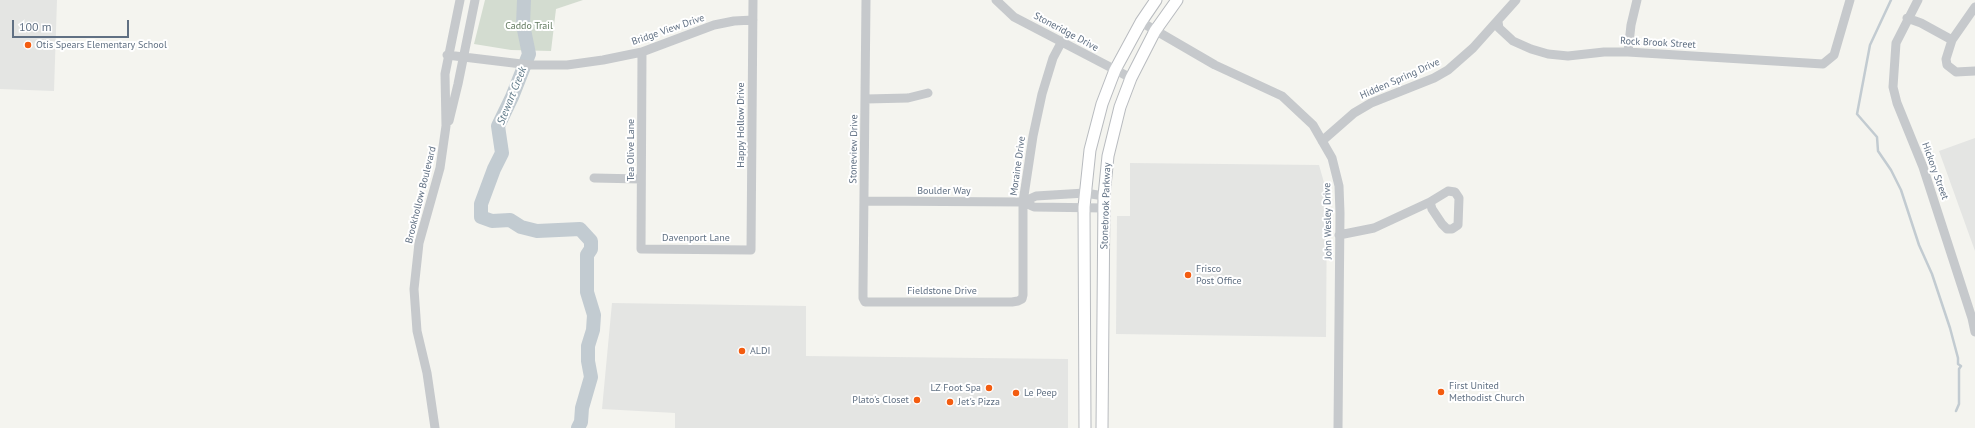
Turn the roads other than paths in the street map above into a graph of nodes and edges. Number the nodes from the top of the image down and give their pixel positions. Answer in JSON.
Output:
{"nodes":[{"id":1,"x":460,"y":0,"type":"edge"},
{"id":2,"x":475,"y":0,"type":"edge"},
{"id":3,"x":753,"y":0,"type":"edge"},
{"id":4,"x":866,"y":0,"type":"edge"},
{"id":5,"x":996,"y":0,"type":"edge"},
{"id":6,"x":1156,"y":0,"type":"edge"},
{"id":7,"x":1177,"y":0,"type":"edge"},
{"id":8,"x":1516,"y":0,"type":"edge"},
{"id":9,"x":1637,"y":0,"type":"edge"},
{"id":10,"x":1850,"y":0,"type":"edge"},
{"id":11,"x":1918,"y":0,"type":"edge"},
{"id":12,"x":1975,"y":7,"type":"edge"},
{"id":13,"x":1907,"y":18,"type":"junction"},
{"id":14,"x":753,"y":20,"type":"junction"},
{"id":15,"x":1141,"y":22,"type":"junction"},
{"id":16,"x":1498,"y":22,"type":"junction"},
{"id":17,"x":1155,"y":31,"type":"junction"},
{"id":18,"x":1952,"y":40,"type":"junction"},
{"id":19,"x":1062,"y":41,"type":"junction"},
{"id":20,"x":642,"y":52,"type":"junction"},
{"id":21,"x":1628,"y":52,"type":"junction"},
{"id":22,"x":447,"y":55,"type":"junction"},
{"id":23,"x":463,"y":58,"type":"junction"},
{"id":24,"x":1115,"y":70,"type":"junction"},
{"id":25,"x":1975,"y":71,"type":"edge"},
{"id":26,"x":1131,"y":78,"type":"junction"},
{"id":27,"x":928,"y":93,"type":"dead end"},
{"id":28,"x":866,"y":99,"type":"junction"},
{"id":29,"x":446,"y":132,"type":"junction"},
{"id":30,"x":1322,"y":140,"type":"junction"},
{"id":31,"x":594,"y":178,"type":"dead end"},
{"id":32,"x":641,"y":179,"type":"junction"},
{"id":33,"x":1085,"y":193,"type":"junction"},
{"id":34,"x":1104,"y":196,"type":"junction"},
{"id":35,"x":865,"y":201,"type":"junction"},
{"id":36,"x":1023,"y":202,"type":"junction"},
{"id":37,"x":1430,"y":202,"type":"dead end"},
{"id":38,"x":1084,"y":207,"type":"junction"},
{"id":39,"x":1104,"y":208,"type":"junction"},
{"id":40,"x":1340,"y":235,"type":"junction"},
{"id":41,"x":641,"y":249,"type":"joint"},
{"id":42,"x":752,"y":250,"type":"joint"},
{"id":43,"x":863,"y":298,"type":"joint"},
{"id":44,"x":1022,"y":299,"type":"joint"},
{"id":45,"x":1086,"y":321,"type":"junction"},
{"id":46,"x":1103,"y":321,"type":"junction"},
{"id":47,"x":1975,"y":332,"type":"edge"},
{"id":48,"x":1084,"y":401,"type":"junction"},
{"id":49,"x":1102,"y":402,"type":"junction"},
{"id":50,"x":435,"y":428,"type":"edge"},
{"id":51,"x":1085,"y":428,"type":"edge"},
{"id":52,"x":1102,"y":428,"type":"edge"},
{"id":53,"x":1338,"y":428,"type":"edge"}],
"edges":[{"from":1,"to":22,"type":"street","name":"Brookhollow Boulevard"},
{"from":2,"to":23,"type":"street","name":"Brookhollow Boulevard"},
{"from":3,"to":14,"type":"street","name":"Happy Hollow Drive"},
{"from":4,"to":28,"type":"street","name":"Stoneview Drive"},
{"from":5,"to":19,"type":"street","name":"Stoneridge Drive"},
{"from":6,"to":15,"type":"main road","name":"Stonebrook Parkway"},
{"from":7,"to":17,"type":"main road","name":"Stonebrook Parkway"},
{"from":8,"to":16,"type":"street","name":"Hidden Spring Drive"},
{"from":9,"to":21,"type":"street"},
{"from":10,"to":21,"type":"street","name":"Rock Brook Street"},
{"from":11,"to":13,"type":"street","name":"Hickory Street"},
{"from":12,"to":18,"type":"street"},
{"from":13,"to":18,"type":"street"},
{"from":13,"to":47,"type":"street","name":"Hickory Street"},
{"from":14,"to":20,"type":"street","name":"Bridge View Drive"},
{"from":14,"to":42,"type":"street","name":"Happy Hollow Drive"},
{"from":15,"to":17,"type":"street","name":"John Wesley Drive"},
{"from":15,"to":24,"type":"main road","name":"Stonebrook Parkway"},
{"from":16,"to":21,"type":"street","name":"Rock Brook Street"},
{"from":16,"to":30,"type":"street","name":"Hidden Spring Drive"},
{"from":17,"to":26,"type":"main road","name":"Stonebrook Parkway"},
{"from":17,"to":30,"type":"street","name":"John Wesley Drive"},
{"from":18,"to":25,"type":"street"},
{"from":19,"to":24,"type":"street","name":"Stoneridge Drive"},
{"from":19,"to":36,"type":"street","name":"Moraine Drive"},
{"from":20,"to":23,"type":"street","name":"Bridge View Drive"},
{"from":20,"to":32,"type":"street","name":"Tea Olive Lane"},
{"from":22,"to":23,"type":"street","name":"Bridge View Drive"},
{"from":22,"to":29,"type":"street","name":"Brookhollow Boulevard"},
{"from":23,"to":29,"type":"street","name":"Brookhollow Boulevard"},
{"from":24,"to":26,"type":"street","name":"Stoneridge Drive"},
{"from":24,"to":33,"type":"main road","name":"Stonebrook Parkway"},
{"from":26,"to":34,"type":"main road","name":"Stonebrook Parkway"},
{"from":27,"to":28,"type":"street"},
{"from":28,"to":35,"type":"street","name":"Stoneview Drive"},
{"from":29,"to":50,"type":"street","name":"Brookhollow Boulevard"},
{"from":30,"to":40,"type":"street","name":"John Wesley Drive"},
{"from":31,"to":32,"type":"street"},
{"from":32,"to":41,"type":"street","name":"Tea Olive Lane"},
{"from":33,"to":34,"type":"street","name":"Boulder Way"},
{"from":33,"to":36,"type":"street","name":"Boulder Way"},
{"from":33,"to":38,"type":"main road","name":"Stonebrook Parkway"},
{"from":34,"to":39,"type":"main road","name":"Stonebrook Parkway"},
{"from":35,"to":36,"type":"street","name":"Boulder Way"},
{"from":35,"to":43,"type":"street","name":"Stoneview Drive"},
{"from":36,"to":38,"type":"street","name":"Boulder Way"},
{"from":36,"to":44,"type":"street","name":"Moraine Drive"},
{"from":37,"to":40,"type":"street"},
{"from":38,"to":39,"type":"street","name":"Boulder Way"},
{"from":38,"to":45,"type":"main road","name":"Stonebrook Parkway"},
{"from":39,"to":46,"type":"main road","name":"Stonebrook Parkway"},
{"from":40,"to":53,"type":"street","name":"John Wesley Drive"},
{"from":41,"to":42,"type":"street","name":"Davenport Lane"},
{"from":43,"to":44,"type":"street","name":"Fieldstone Drive"},
{"from":45,"to":46,"type":"main road"},
{"from":45,"to":48,"type":"main road","name":"Stonebrook Parkway"},
{"from":46,"to":49,"type":"main road","name":"Stonebrook Parkway"},
{"from":48,"to":49,"type":"main road"},
{"from":48,"to":51,"type":"main road","name":"Stonebrook Parkway"},
{"from":49,"to":52,"type":"main road","name":"Stonebrook Parkway"}]}
